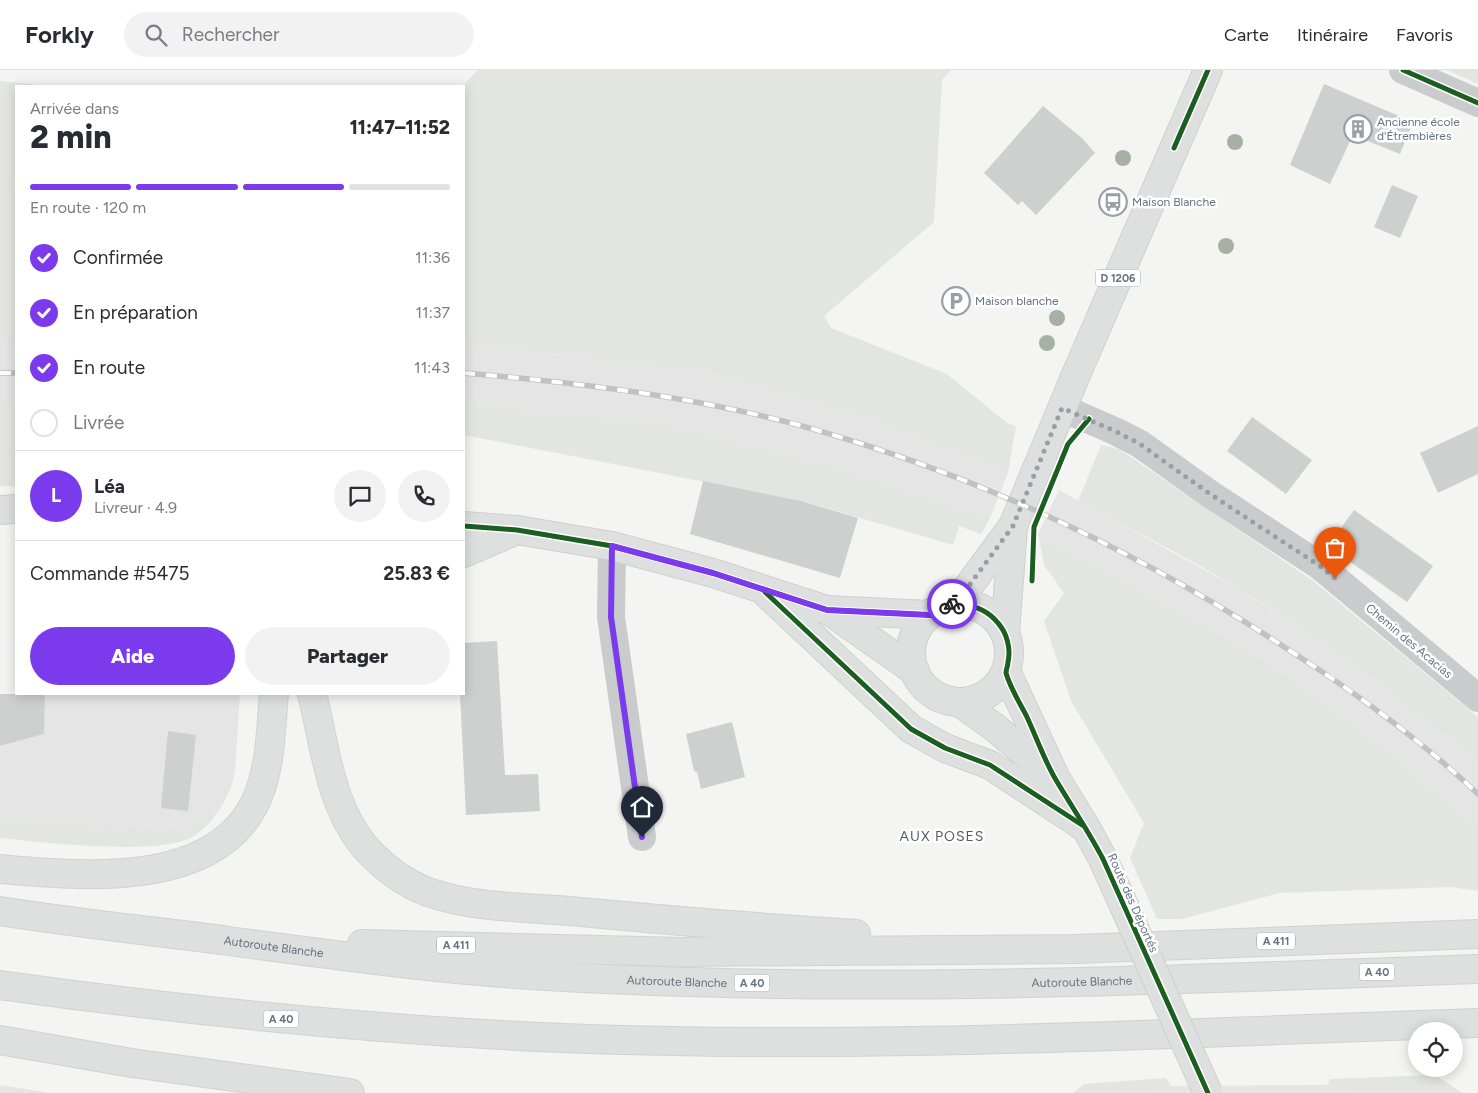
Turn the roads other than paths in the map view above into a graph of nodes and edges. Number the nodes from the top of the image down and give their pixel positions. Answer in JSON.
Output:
{"nodes":[{"id":1,"x":1208,"y":70,"type":"edge"},
{"id":2,"x":1403,"y":70,"type":"edge"},
{"id":3,"x":1478,"y":103,"type":"edge"},
{"id":4,"x":1062,"y":408,"type":"junction"},
{"id":5,"x":15,"y":508,"type":"edge"},
{"id":6,"x":0,"y":510,"type":"edge"},
{"id":7,"x":465,"y":526,"type":"edge"},
{"id":8,"x":1013,"y":526,"type":"junction"},
{"id":9,"x":517,"y":530,"type":"junction"},
{"id":10,"x":612,"y":546,"type":"junction"},
{"id":11,"x":465,"y":553,"type":"edge"},
{"id":12,"x":761,"y":589,"type":"junction"},
{"id":13,"x":827,"y":610,"type":"junction"},
{"id":14,"x":940,"y":611,"type":"junction"},
{"id":15,"x":1005,"y":633,"type":"junction"},
{"id":16,"x":915,"y":671,"type":"junction"},
{"id":17,"x":1006,"y":671,"type":"junction"},
{"id":18,"x":274,"y":695,"type":"edge"},
{"id":19,"x":312,"y":695,"type":"edge"},
{"id":20,"x":331,"y":695,"type":"edge"},
{"id":21,"x":1478,"y":698,"type":"edge"},
{"id":22,"x":959,"y":702,"type":"junction"},
{"id":23,"x":322,"y":732,"type":"junction"},
{"id":24,"x":1056,"y":780,"type":"junction"},
{"id":25,"x":1086,"y":828,"type":"junction"},
{"id":26,"x":642,"y":837,"type":"dead end"},
{"id":27,"x":0,"y":869,"type":"edge"},
{"id":28,"x":0,"y":911,"type":"edge"},
{"id":29,"x":1478,"y":934,"type":"edge"},
{"id":30,"x":231,"y":941,"type":"junction"},
{"id":31,"x":1075,"y":949,"type":"junction"},
{"id":32,"x":1478,"y":969,"type":"edge"},
{"id":33,"x":0,"y":985,"type":"edge"},
{"id":34,"x":1478,"y":1022,"type":"edge"},
{"id":35,"x":0,"y":1040,"type":"edge"},
{"id":36,"x":350,"y":1093,"type":"edge"},
{"id":37,"x":1208,"y":1093,"type":"edge"}],
"edges":[{"from":1,"to":4,"type":"main road","number":"D 1206"},
{"from":2,"to":3,"type":"street"},
{"from":4,"to":8,"type":"main road","number":"D 1206"},
{"from":4,"to":21,"type":"street","name":"Chemin des Acacias"},
{"from":5,"to":6,"type":"main road"},
{"from":7,"to":9,"type":"main road"},
{"from":8,"to":14,"type":"main road","number":"D 1206"},
{"from":8,"to":15,"type":"main road","number":"D 1206"},
{"from":9,"to":10,"type":"main road"},
{"from":9,"to":11,"type":"main road"},
{"from":10,"to":12,"type":"main road"},
{"from":10,"to":26,"type":"street"},
{"from":12,"to":13,"type":"main road"},
{"from":12,"to":25,"type":"main road"},
{"from":13,"to":14,"type":"main road"},
{"from":13,"to":16,"type":"main road"},
{"from":14,"to":15,"type":"main road"},
{"from":14,"to":16,"type":"main road"},
{"from":15,"to":17,"type":"main road"},
{"from":16,"to":22,"type":"main road"},
{"from":17,"to":22,"type":"main road"},
{"from":17,"to":24,"type":"main road","name":"Route des Déportés"},
{"from":18,"to":27,"type":"main road"},
{"from":19,"to":23,"type":"main road"},
{"from":20,"to":23,"type":"main road"},
{"from":22,"to":24,"type":"main road","name":"Route des Déportés"},
{"from":23,"to":31,"type":"main road"},
{"from":24,"to":25,"type":"main road","name":"Route des Déportés"},
{"from":25,"to":37,"type":"main road","name":"Route des Déportés","bridge":true},
{"from":28,"to":30,"type":"main road","name":"Autoroute Blanche","number":"A 40"},
{"from":29,"to":31,"type":"main road","number":"A 411"},
{"from":30,"to":31,"type":"main road","number":"A 411"},
{"from":30,"to":32,"type":"main road","name":"Autoroute Blanche","number":"A 40"},
{"from":33,"to":34,"type":"main road","number":"A 40"},
{"from":35,"to":36,"type":"main road"}]}
